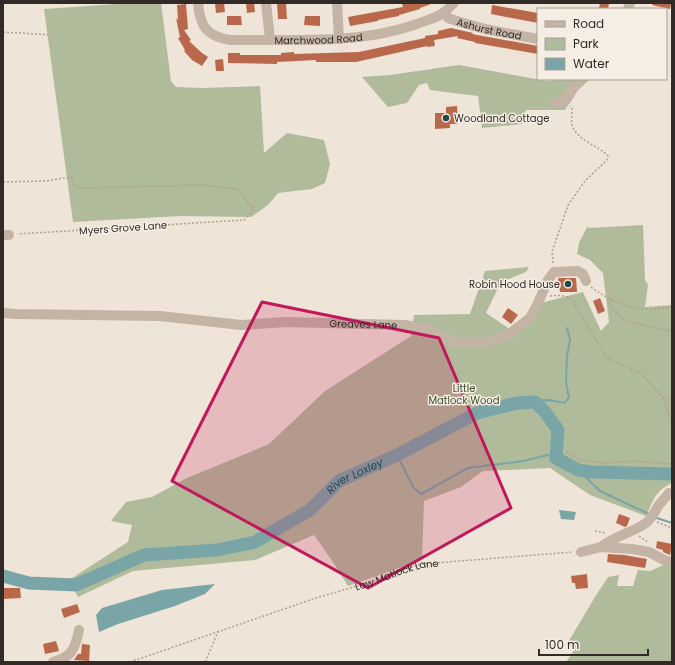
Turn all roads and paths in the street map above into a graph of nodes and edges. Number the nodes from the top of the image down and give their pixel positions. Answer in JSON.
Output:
{"nodes":[{"id":1,"x":198,"y":3,"type":"edge"},
{"id":2,"x":266,"y":3,"type":"edge"},
{"id":3,"x":337,"y":3,"type":"edge"},
{"id":4,"x":454,"y":3,"type":"edge"},
{"id":5,"x":444,"y":12,"type":"junction"},
{"id":6,"x":3,"y":32,"type":"edge"},
{"id":7,"x":51,"y":35,"type":"dead end"},
{"id":8,"x":270,"y":39,"type":"junction"},
{"id":9,"x":339,"y":39,"type":"junction"},
{"id":10,"x":537,"y":39,"type":"edge"},
{"id":11,"x":578,"y":80,"type":"edge"},
{"id":12,"x":566,"y":100,"type":"junction"},
{"id":13,"x":556,"y":103,"type":"dead end"},
{"id":14,"x":3,"y":182,"type":"edge"},
{"id":15,"x":6,"y":235,"type":"edge"},
{"id":16,"x":554,"y":272,"type":"junction"},
{"id":17,"x":586,"y":281,"type":"joint"},
{"id":18,"x":540,"y":297,"type":"junction"},
{"id":19,"x":611,"y":300,"type":"junction"},
{"id":20,"x":672,"y":307,"type":"edge"},
{"id":21,"x":3,"y":313,"type":"edge"},
{"id":22,"x":672,"y":332,"type":"edge"},
{"id":23,"x":663,"y":396,"type":"junction"},
{"id":24,"x":672,"y":400,"type":"edge"},
{"id":25,"x":672,"y":423,"type":"edge"},
{"id":26,"x":566,"y":452,"type":"dead end"},
{"id":27,"x":672,"y":464,"type":"edge"},
{"id":28,"x":669,"y":493,"type":"dead end"},
{"id":29,"x":652,"y":517,"type":"junction"},
{"id":30,"x":672,"y":528,"type":"edge"},
{"id":31,"x":631,"y":531,"type":"junction"},
{"id":32,"x":601,"y":547,"type":"junction"},
{"id":33,"x":581,"y":552,"type":"joint"},
{"id":34,"x":649,"y":552,"type":"junction"},
{"id":35,"x":672,"y":563,"type":"edge"},
{"id":36,"x":79,"y":630,"type":"dead end"},
{"id":37,"x":218,"y":632,"type":"junction"},
{"id":38,"x":53,"y":662,"type":"edge"},
{"id":39,"x":130,"y":662,"type":"edge"},
{"id":40,"x":205,"y":662,"type":"edge"}],
"edges":[{"from":1,"to":8,"type":"street","name":"Marchwood Road"},
{"from":2,"to":8,"type":"street"},
{"from":3,"to":9,"type":"street"},
{"from":4,"to":5,"type":"street","name":"Marchwood Road"},
{"from":5,"to":9,"type":"street","name":"Marchwood Road"},
{"from":5,"to":10,"type":"street","name":"Ashurst Road"},
{"from":6,"to":7,"type":"path"},
{"from":8,"to":9,"type":"street","name":"Marchwood Road"},
{"from":11,"to":12,"type":"street"},
{"from":12,"to":13,"type":"street"},
{"from":12,"to":16,"type":"path"},
{"from":14,"to":15,"type":"path","name":"Myers Grove Lane"},
{"from":16,"to":17,"type":"street"},
{"from":16,"to":18,"type":"street","name":"Greaves Lane"},
{"from":17,"to":19,"type":"path"},
{"from":18,"to":21,"type":"street","name":"Greaves Lane"},
{"from":18,"to":23,"type":"path"},
{"from":19,"to":20,"type":"path"},
{"from":19,"to":22,"type":"path"},
{"from":23,"to":24,"type":"path"},
{"from":23,"to":25,"type":"path"},
{"from":26,"to":27,"type":"path"},
{"from":28,"to":29,"type":"street"},
{"from":29,"to":30,"type":"path"},
{"from":29,"to":31,"type":"street"},
{"from":31,"to":32,"type":"street"},
{"from":31,"to":34,"type":"path"},
{"from":32,"to":33,"type":"street"},
{"from":32,"to":34,"type":"street"},
{"from":33,"to":37,"type":"path","name":"Low Matlock Lane"},
{"from":34,"to":35,"type":"street"},
{"from":36,"to":38,"type":"street"},
{"from":37,"to":39,"type":"path","name":"Low Matlock Lane"},
{"from":37,"to":40,"type":"path"}]}
